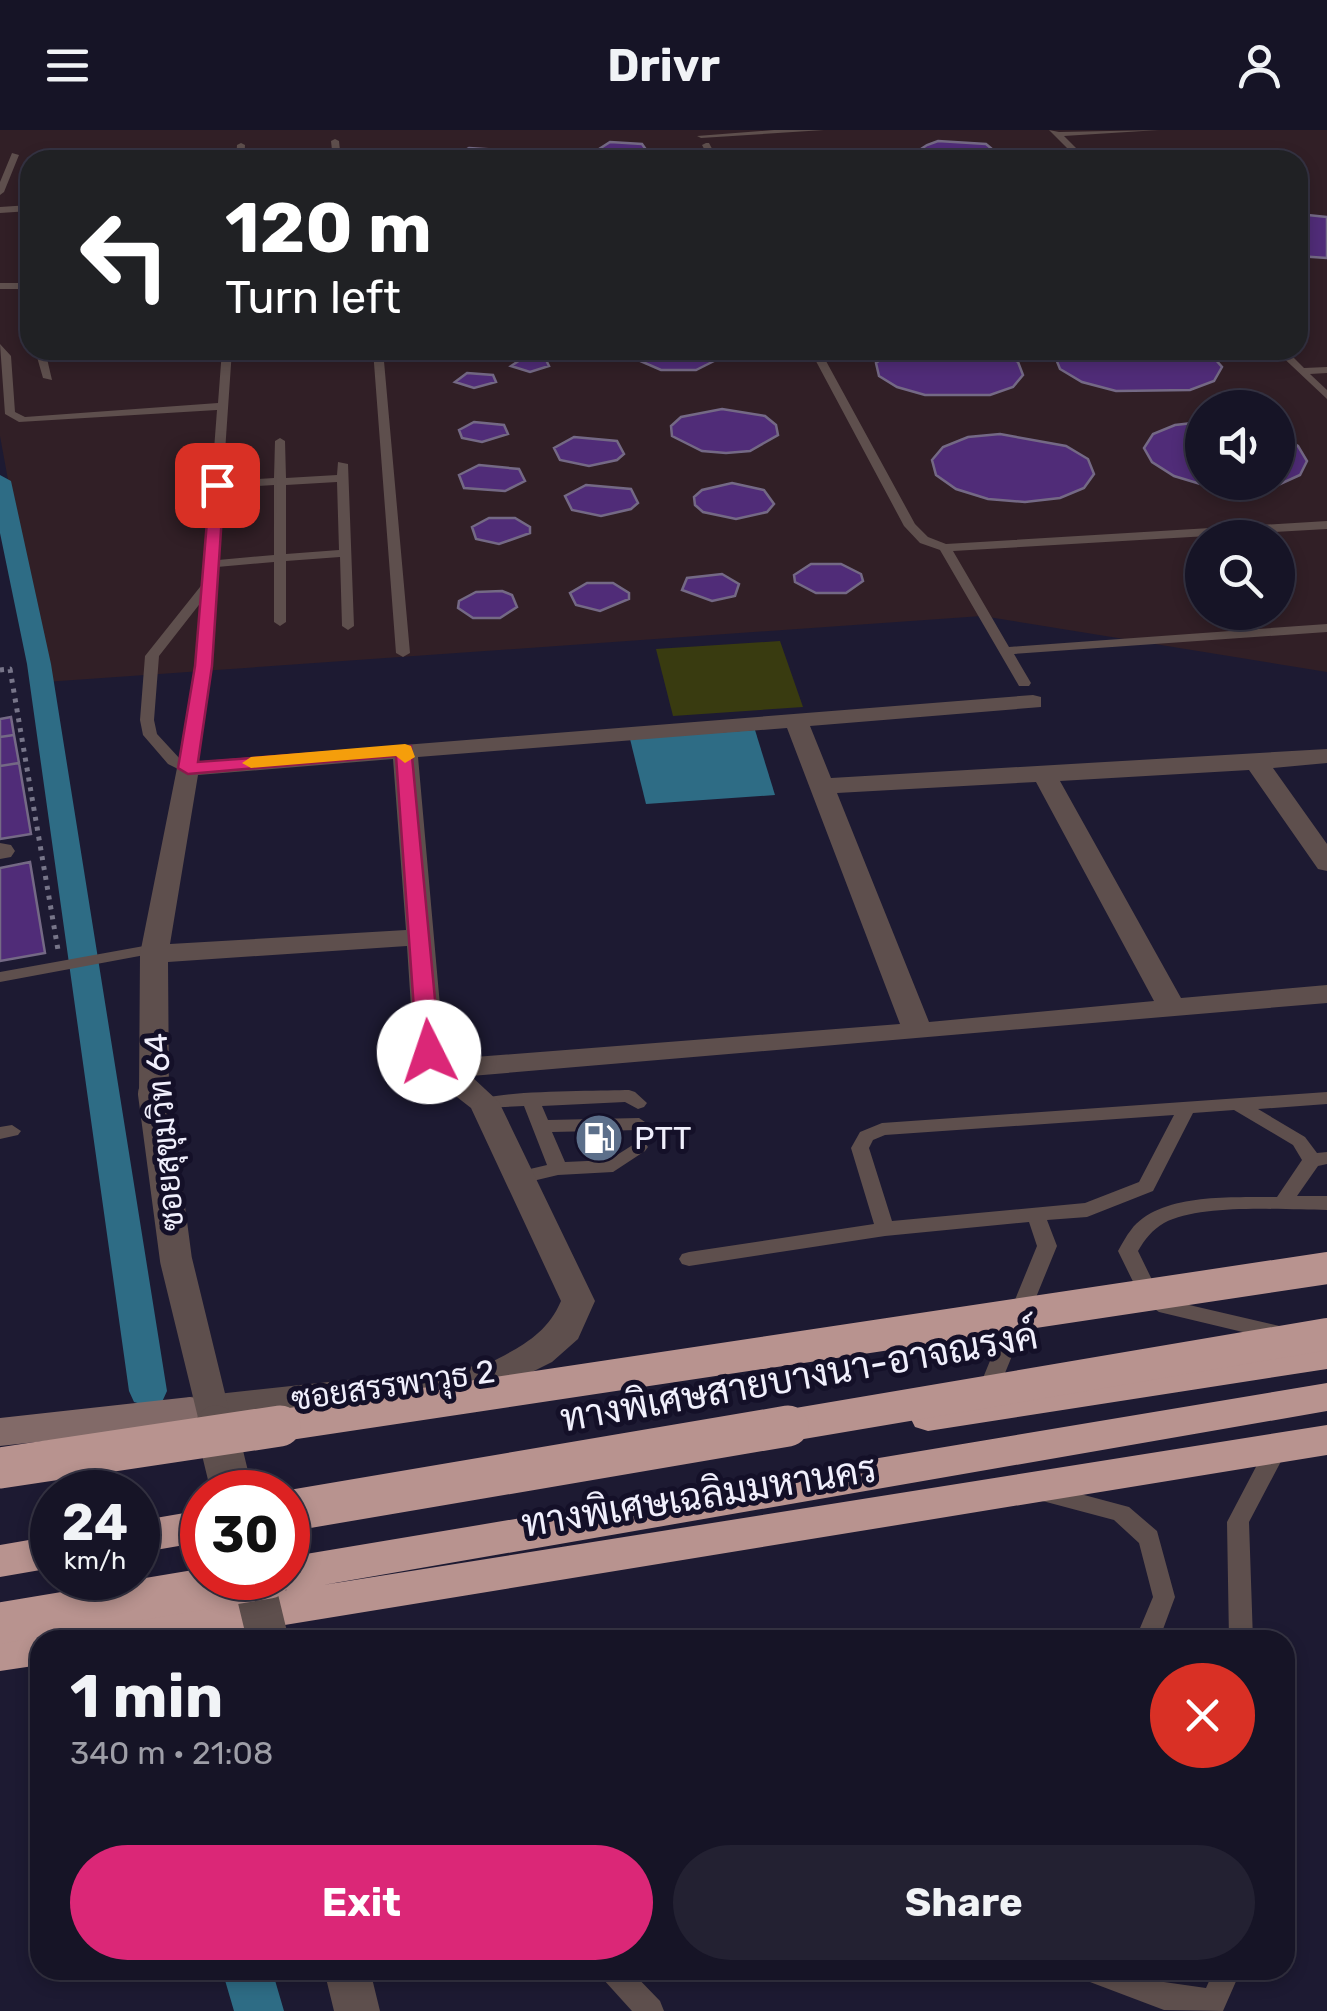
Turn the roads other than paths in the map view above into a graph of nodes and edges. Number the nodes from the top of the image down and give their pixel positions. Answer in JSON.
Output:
{"nodes":[{"id":1,"x":820,"y":130,"type":"edge"},
{"id":2,"x":1155,"y":130,"type":"edge"},
{"id":3,"x":1055,"y":132,"type":"edge"},
{"id":4,"x":702,"y":137,"type":"edge"},
{"id":5,"x":1074,"y":150,"type":"edge"},
{"id":6,"x":15,"y":155,"type":"dead end"},
{"id":7,"x":0,"y":192,"type":"edge"},
{"id":8,"x":0,"y":347,"type":"edge"},
{"id":9,"x":43,"y":360,"type":"edge"},
{"id":10,"x":227,"y":360,"type":"edge"},
{"id":11,"x":379,"y":360,"type":"edge"},
{"id":12,"x":820,"y":360,"type":"edge"},
{"id":13,"x":1290,"y":360,"type":"edge"},
{"id":14,"x":1327,"y":370,"type":"edge"},
{"id":15,"x":1302,"y":371,"type":"junction"},
{"id":16,"x":48,"y":378,"type":"dead end"},
{"id":17,"x":1327,"y":396,"type":"edge"},
{"id":18,"x":223,"y":406,"type":"junction"},
{"id":19,"x":280,"y":441,"type":"dead end"},
{"id":20,"x":280,"y":482,"type":"junction"},
{"id":21,"x":217,"y":485,"type":"junction"},
{"id":22,"x":1327,"y":525,"type":"edge"},
{"id":23,"x":944,"y":548,"type":"junction"},
{"id":24,"x":346,"y":553,"type":"junction"},
{"id":25,"x":282,"y":558,"type":"junction"},
{"id":26,"x":212,"y":564,"type":"junction"},
{"id":27,"x":210,"y":583,"type":"junction"},
{"id":28,"x":280,"y":622,"type":"dead end"},
{"id":29,"x":348,"y":626,"type":"dead end"},
{"id":30,"x":1327,"y":628,"type":"edge"},
{"id":31,"x":1004,"y":651,"type":"junction"},
{"id":32,"x":402,"y":654,"type":"dead end"},
{"id":33,"x":1029,"y":693,"type":"joint"},
{"id":34,"x":796,"y":720,"type":"junction"},
{"id":35,"x":405,"y":750,"type":"junction"},
{"id":36,"x":1327,"y":756,"type":"edge"},
{"id":37,"x":1256,"y":762,"type":"junction"},
{"id":38,"x":188,"y":768,"type":"junction"},
{"id":39,"x":1044,"y":774,"type":"junction"},
{"id":40,"x":822,"y":786,"type":"junction"},
{"id":41,"x":1327,"y":863,"type":"edge"},
{"id":42,"x":420,"y":937,"type":"junction"},
{"id":43,"x":154,"y":951,"type":"junction"},
{"id":44,"x":0,"y":977,"type":"edge"},
{"id":45,"x":1327,"y":994,"type":"edge"},
{"id":46,"x":1172,"y":1008,"type":"junction"},
{"id":47,"x":918,"y":1032,"type":"junction"},
{"id":48,"x":441,"y":1069,"type":"junction"},
{"id":49,"x":530,"y":1098,"type":"junction"},
{"id":50,"x":1327,"y":1098,"type":"edge"},
{"id":51,"x":484,"y":1102,"type":"junction"},
{"id":52,"x":638,"y":1103,"type":"dead end"},
{"id":53,"x":1236,"y":1104,"type":"junction"},
{"id":54,"x":1187,"y":1107,"type":"junction"},
{"id":55,"x":639,"y":1124,"type":"dead end"},
{"id":56,"x":542,"y":1126,"type":"junction"},
{"id":57,"x":640,"y":1147,"type":"dead end"},
{"id":58,"x":1320,"y":1159,"type":"edge"},
{"id":59,"x":558,"y":1168,"type":"junction"},
{"id":60,"x":520,"y":1178,"type":"junction"},
{"id":61,"x":1146,"y":1186,"type":"junction"},
{"id":62,"x":1327,"y":1202,"type":"edge"},
{"id":63,"x":1282,"y":1203,"type":"junction"},
{"id":64,"x":1178,"y":1210,"type":"junction"},
{"id":65,"x":1036,"y":1215,"type":"junction"},
{"id":66,"x":885,"y":1230,"type":"junction"},
{"id":67,"x":689,"y":1260,"type":"dead end"},
{"id":68,"x":1327,"y":1268,"type":"edge"},
{"id":69,"x":1327,"y":1334,"type":"edge"},
{"id":70,"x":1327,"y":1344,"type":"edge"},
{"id":71,"x":1327,"y":1356,"type":"edge"},
{"id":72,"x":1327,"y":1397,"type":"edge"},
{"id":73,"x":980,"y":1410,"type":"junction"},
{"id":74,"x":190,"y":1411,"type":"joint"},
{"id":75,"x":0,"y":1432,"type":"edge"},
{"id":76,"x":1327,"y":1440,"type":"edge"},
{"id":77,"x":1277,"y":1448,"type":"junction"},
{"id":78,"x":0,"y":1468,"type":"edge"},
{"id":79,"x":227,"y":1470,"type":"edge"},
{"id":80,"x":1028,"y":1488,"type":"junction"},
{"id":81,"x":310,"y":1509,"type":"edge"},
{"id":82,"x":310,"y":1510,"type":"edge"},
{"id":83,"x":30,"y":1554,"type":"edge"},
{"id":84,"x":0,"y":1559,"type":"edge"},
{"id":85,"x":310,"y":1570,"type":"edge"},
{"id":86,"x":180,"y":1593,"type":"edge"},
{"id":87,"x":258,"y":1600,"type":"edge"},
{"id":88,"x":0,"y":1623,"type":"edge"},
{"id":89,"x":146,"y":1630,"type":"edge"},
{"id":90,"x":266,"y":1630,"type":"edge"},
{"id":91,"x":1151,"y":1630,"type":"edge"},
{"id":92,"x":1241,"y":1630,"type":"edge"},
{"id":93,"x":30,"y":1648,"type":"edge"},
{"id":94,"x":0,"y":1653,"type":"edge"},
{"id":95,"x":349,"y":1980,"type":"edge"},
{"id":96,"x":621,"y":1980,"type":"edge"},
{"id":97,"x":1119,"y":1980,"type":"edge"},
{"id":98,"x":1221,"y":1980,"type":"edge"},
{"id":99,"x":1203,"y":2006,"type":"edge"},
{"id":100,"x":357,"y":2011,"type":"edge"},
{"id":101,"x":650,"y":2011,"type":"edge"}],
"edges":[{"from":1,"to":4,"type":"lane"},
{"from":2,"to":3,"type":"lane"},
{"from":3,"to":5,"type":"lane"},
{"from":6,"to":7,"type":"lane"},
{"from":8,"to":18,"type":"lane"},
{"from":9,"to":16,"type":"lane"},
{"from":10,"to":18,"type":"lane","name":"ซอยสุขุมวิท 64"},
{"from":11,"to":32,"type":"lane"},
{"from":12,"to":23,"type":"lane"},
{"from":13,"to":15,"type":"lane"},
{"from":14,"to":15,"type":"lane"},
{"from":15,"to":17,"type":"lane"},
{"from":18,"to":21,"type":"lane","name":"ซอยสุขุมวิท 64"},
{"from":19,"to":20,"type":"lane"},
{"from":20,"to":21,"type":"lane"},
{"from":20,"to":24,"type":"lane"},
{"from":20,"to":25,"type":"lane"},
{"from":21,"to":26,"type":"lane","name":"ซอยสุขุมวิท 64"},
{"from":22,"to":23,"type":"lane"},
{"from":23,"to":31,"type":"lane"},
{"from":24,"to":25,"type":"lane"},
{"from":24,"to":29,"type":"lane"},
{"from":25,"to":26,"type":"lane"},
{"from":25,"to":28,"type":"lane"},
{"from":26,"to":27,"type":"lane","name":"ซอยสุขุมวิท 64"},
{"from":27,"to":38,"type":"lane","name":"ซอยสุขุมวิท 64"},
{"from":27,"to":38,"type":"lane"},
{"from":30,"to":31,"type":"lane"},
{"from":31,"to":33,"type":"lane"},
{"from":33,"to":34,"type":"street"},
{"from":34,"to":35,"type":"street"},
{"from":34,"to":40,"type":"street"},
{"from":35,"to":38,"type":"street"},
{"from":35,"to":42,"type":"street"},
{"from":36,"to":37,"type":"street"},
{"from":37,"to":39,"type":"street"},
{"from":37,"to":41,"type":"street"},
{"from":38,"to":43,"type":"street","name":"ซอยสุขุมวิท 64"},
{"from":39,"to":40,"type":"street"},
{"from":39,"to":46,"type":"street"},
{"from":40,"to":47,"type":"street"},
{"from":42,"to":43,"type":"street"},
{"from":42,"to":48,"type":"street"},
{"from":43,"to":44,"type":"lane"},
{"from":43,"to":79,"type":"street","name":"ซอยสุขุมวิท 64","bridge":true},
{"from":45,"to":46,"type":"street"},
{"from":46,"to":47,"type":"street"},
{"from":47,"to":48,"type":"street"},
{"from":48,"to":51,"type":"street","name":"ซอยสรรพาวุธ 2"},
{"from":49,"to":51,"type":"lane"},
{"from":49,"to":52,"type":"lane"},
{"from":49,"to":56,"type":"lane"},
{"from":50,"to":53,"type":"lane"},
{"from":51,"to":60,"type":"street","name":"ซอยสรรพาวุธ 2"},
{"from":53,"to":54,"type":"lane"},
{"from":53,"to":58,"type":"lane"},
{"from":54,"to":61,"type":"lane"},
{"from":54,"to":66,"type":"lane"},
{"from":55,"to":56,"type":"lane"},
{"from":56,"to":59,"type":"lane"},
{"from":57,"to":59,"type":"lane"},
{"from":58,"to":63,"type":"lane"},
{"from":59,"to":60,"type":"lane"},
{"from":60,"to":74,"type":"street","name":"ซอยสรรพาวุธ 2"},
{"from":61,"to":64,"type":"lane"},
{"from":61,"to":65,"type":"lane"},
{"from":62,"to":63,"type":"lane"},
{"from":63,"to":64,"type":"lane"},
{"from":64,"to":70,"type":"lane"},
{"from":65,"to":66,"type":"lane"},
{"from":65,"to":73,"type":"lane"},
{"from":66,"to":67,"type":"lane"},
{"from":68,"to":78,"type":"highway","bridge":true},
{"from":69,"to":81,"type":"highway","name":"ทางพิเศษสายบางนา-อาจณรงค์","bridge":true},
{"from":71,"to":73,"type":"highway","name":"ทางพิเศษเฉลิมมหานคร"},
{"from":72,"to":85,"type":"highway"},
{"from":73,"to":82,"type":"highway","name":"ทางพิเศษเฉลิมมหานคร"},
{"from":74,"to":75,"type":"street","name":"ซอยสรรพาวุธ 2"},
{"from":76,"to":77,"type":"highway","name":"ทางพิเศษเฉลิมมหานคร"},
{"from":77,"to":80,"type":"highway","name":"ทางพิเศษเฉลิมมหานคร"},
{"from":77,"to":92,"type":"lane"},
{"from":80,"to":89,"type":"highway","name":"ทางพิเศษเฉลิมมหานคร"},
{"from":80,"to":91,"type":"lane"},
{"from":83,"to":84,"type":"highway"},
{"from":86,"to":88,"type":"highway","bridge":true},
{"from":87,"to":90,"type":"street","bridge":true},
{"from":93,"to":94,"type":"highway"},
{"from":95,"to":100,"type":"street"},
{"from":96,"to":101,"type":"lane"},
{"from":97,"to":99,"type":"lane"},
{"from":98,"to":99,"type":"lane"}]}
